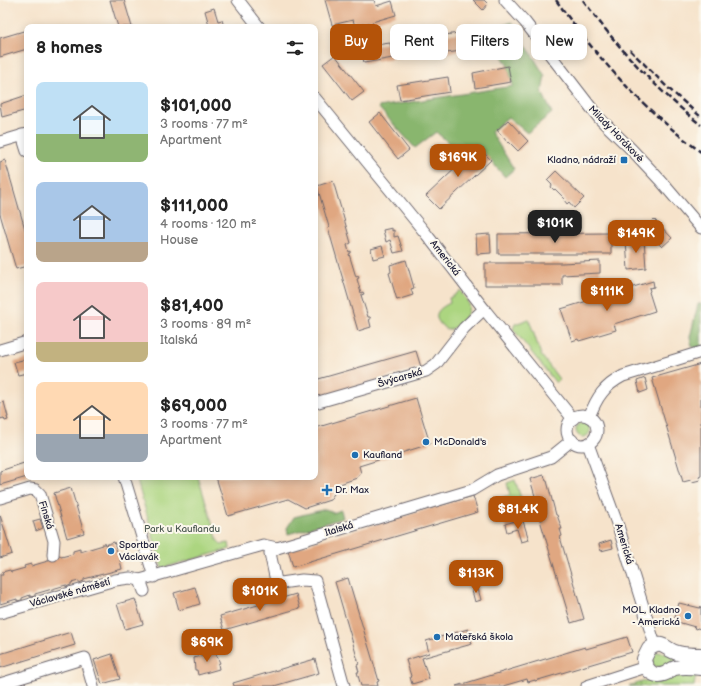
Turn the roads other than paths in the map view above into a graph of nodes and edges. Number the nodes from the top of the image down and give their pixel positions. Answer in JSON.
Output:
{"nodes":[{"id":1,"x":238,"y":0,"type":"edge"},
{"id":2,"x":505,"y":0,"type":"edge"},
{"id":3,"x":257,"y":24,"type":"edge"},
{"id":4,"x":318,"y":102,"type":"edge"},
{"id":5,"x":24,"y":134,"type":"edge"},
{"id":6,"x":0,"y":142,"type":"edge"},
{"id":7,"x":701,"y":228,"type":"edge"},
{"id":8,"x":484,"y":309,"type":"junction"},
{"id":9,"x":24,"y":343,"type":"edge"},
{"id":10,"x":0,"y":350,"type":"edge"},
{"id":11,"x":701,"y":352,"type":"edge"},
{"id":12,"x":318,"y":402,"type":"edge"},
{"id":13,"x":589,"y":417,"type":"junction"},
{"id":14,"x":573,"y":419,"type":"junction"},
{"id":15,"x":572,"y":440,"type":"junction"},
{"id":16,"x":588,"y":444,"type":"junction"},
{"id":17,"x":125,"y":480,"type":"edge"},
{"id":18,"x":0,"y":498,"type":"edge"},
{"id":19,"x":273,"y":550,"type":"junction"},
{"id":20,"x":53,"y":555,"type":"dead end"},
{"id":21,"x":154,"y":577,"type":"junction"},
{"id":22,"x":140,"y":580,"type":"junction"},
{"id":23,"x":144,"y":591,"type":"dead end"},
{"id":24,"x":0,"y":613,"type":"edge"},
{"id":25,"x":655,"y":646,"type":"junction"},
{"id":26,"x":701,"y":655,"type":"edge"},
{"id":27,"x":646,"y":666,"type":"junction"},
{"id":28,"x":701,"y":668,"type":"edge"},
{"id":29,"x":0,"y":684,"type":"edge"},
{"id":30,"x":93,"y":686,"type":"edge"},
{"id":31,"x":344,"y":686,"type":"edge"},
{"id":32,"x":587,"y":686,"type":"edge"}],
"edges":[{"from":1,"to":3,"type":"street"},
{"from":2,"to":7,"type":"street","name":"Milady Horákové"},
{"from":4,"to":8,"type":"street","name":"Americká"},
{"from":5,"to":6,"type":"street"},
{"from":8,"to":12,"type":"street","name":"Švýcarská"},
{"from":8,"to":14,"type":"street","name":"Americká"},
{"from":9,"to":10,"type":"street"},
{"from":11,"to":13,"type":"street"},
{"from":13,"to":14,"type":"street"},
{"from":13,"to":16,"type":"street"},
{"from":14,"to":15,"type":"street"},
{"from":15,"to":16,"type":"street"},
{"from":15,"to":19,"type":"street","name":"Italská"},
{"from":16,"to":25,"type":"street","name":"Americká"},
{"from":17,"to":21,"type":"street"},
{"from":18,"to":20,"type":"street","name":"Finská"},
{"from":19,"to":21,"type":"street","name":"Václavské náměstí"},
{"from":19,"to":31,"type":"street"},
{"from":21,"to":22,"type":"street","name":"Václavské náměstí"},
{"from":22,"to":23,"type":"street"},
{"from":22,"to":24,"type":"street","name":"Václavské náměstí"},
{"from":25,"to":26,"type":"main road"},
{"from":25,"to":27,"type":"main road"},
{"from":27,"to":28,"type":"main road"},
{"from":27,"to":32,"type":"street"},
{"from":29,"to":30,"type":"street"}]}
